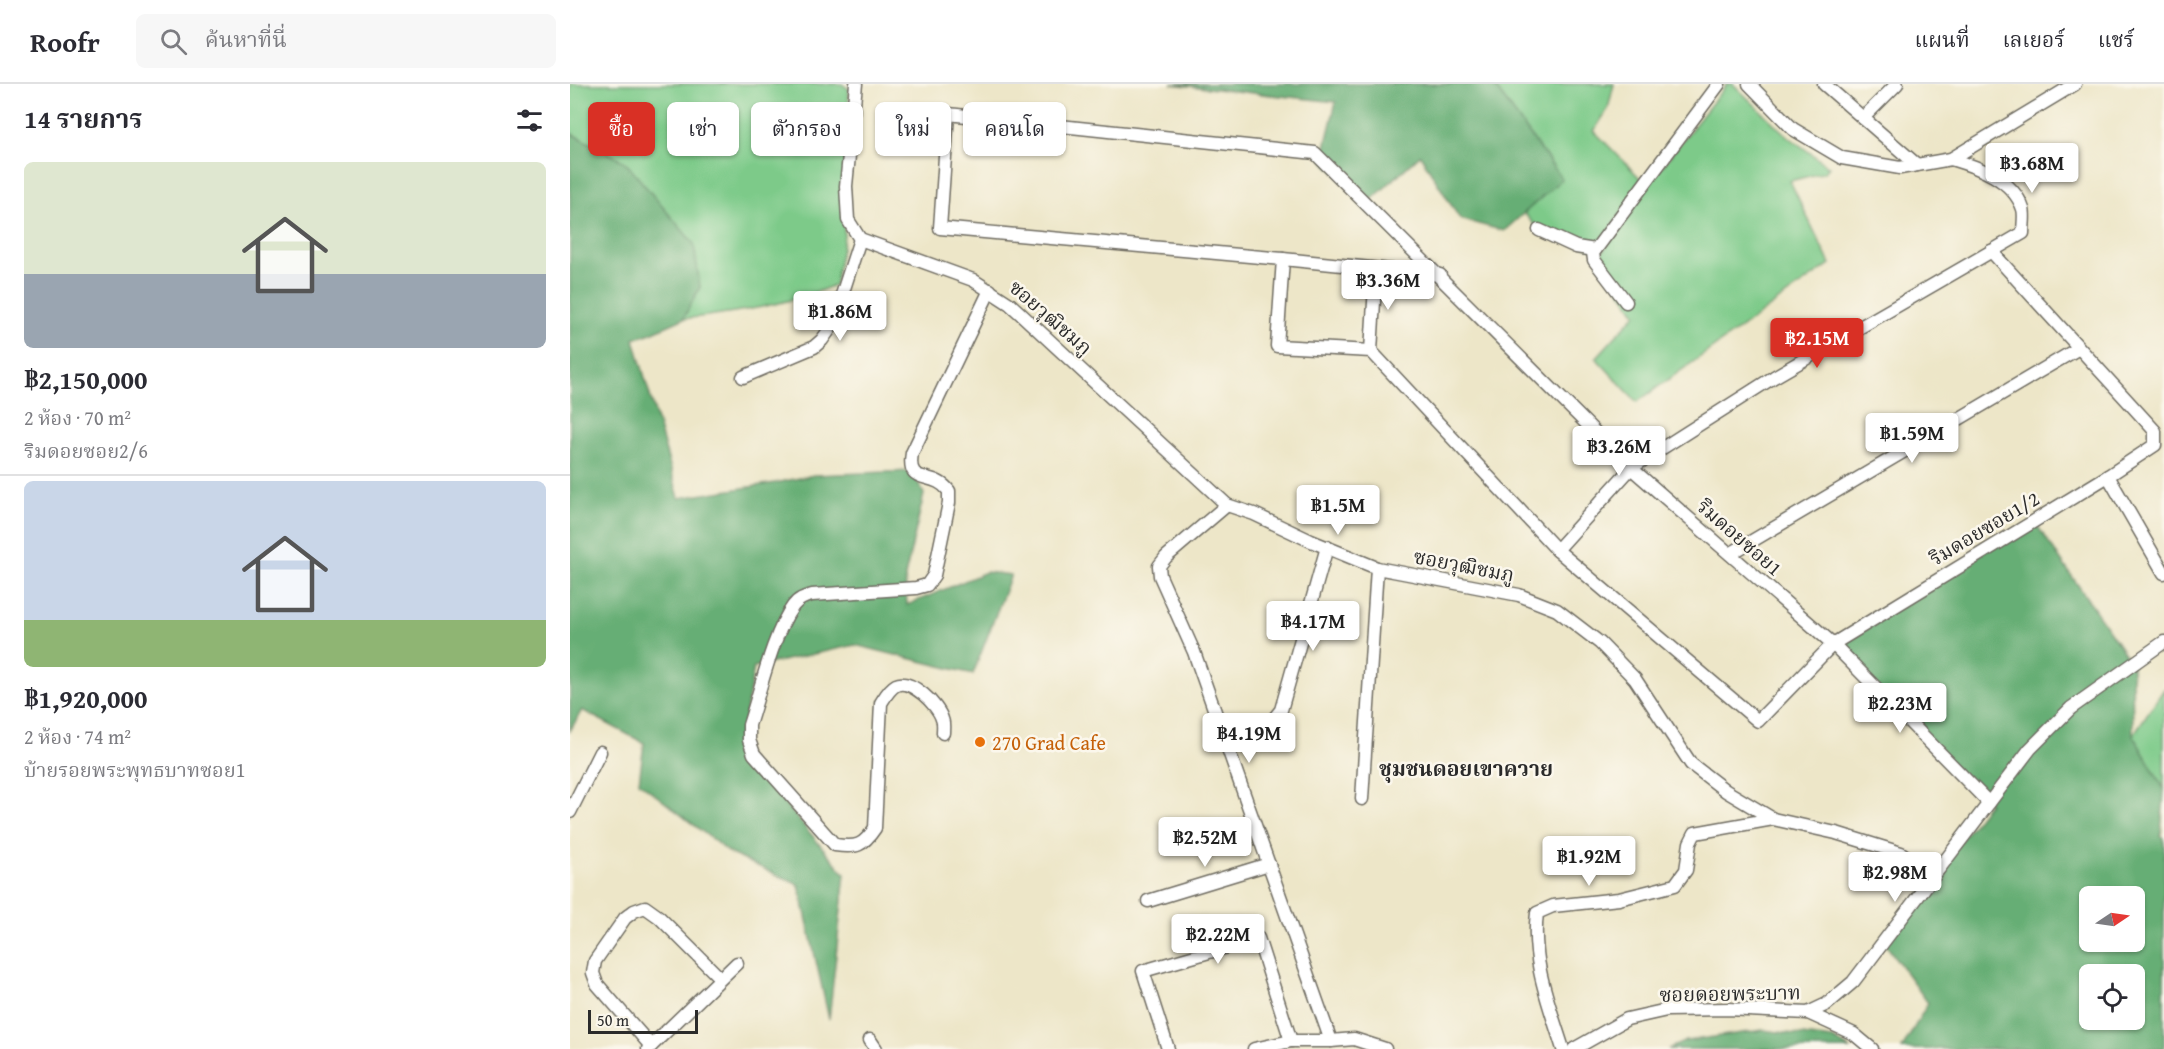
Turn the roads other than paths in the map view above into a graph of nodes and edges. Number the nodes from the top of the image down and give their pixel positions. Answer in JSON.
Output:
{"nodes":[{"id":1,"x":856,"y":84,"type":"edge"},
{"id":2,"x":1719,"y":84,"type":"edge"},
{"id":3,"x":1749,"y":84,"type":"edge"},
{"id":4,"x":1824,"y":84,"type":"edge"},
{"id":5,"x":1897,"y":84,"type":"edge"},
{"id":6,"x":2075,"y":84,"type":"edge"},
{"id":7,"x":1863,"y":118,"type":"junction"},
{"id":8,"x":1951,"y":159,"type":"junction"},
{"id":9,"x":1917,"y":165,"type":"junction"},
{"id":10,"x":1539,"y":230,"type":"dead end"},
{"id":11,"x":860,"y":239,"type":"junction"},
{"id":12,"x":1595,"y":250,"type":"junction"},
{"id":13,"x":1991,"y":251,"type":"junction"},
{"id":14,"x":1283,"y":259,"type":"junction"},
{"id":15,"x":1376,"y":268,"type":"junction"},
{"id":16,"x":1440,"y":275,"type":"junction"},
{"id":17,"x":990,"y":290,"type":"junction"},
{"id":18,"x":1626,"y":302,"type":"dead end"},
{"id":19,"x":2079,"y":348,"type":"junction"},
{"id":20,"x":1371,"y":351,"type":"junction"},
{"id":21,"x":743,"y":377,"type":"dead end"},
{"id":22,"x":1631,"y":468,"type":"junction"},
{"id":23,"x":2108,"y":476,"type":"junction"},
{"id":24,"x":1227,"y":505,"type":"junction"},
{"id":25,"x":1327,"y":547,"type":"junction"},
{"id":26,"x":1557,"y":550,"type":"junction"},
{"id":27,"x":1730,"y":554,"type":"junction"},
{"id":28,"x":1377,"y":568,"type":"junction"},
{"id":29,"x":2164,"y":573,"type":"edge"},
{"id":30,"x":2164,"y":642,"type":"edge"},
{"id":31,"x":1833,"y":644,"type":"junction"},
{"id":32,"x":943,"y":733,"type":"dead end"},
{"id":33,"x":1260,"y":736,"type":"dead end"},
{"id":34,"x":600,"y":752,"type":"dead end"},
{"id":35,"x":1362,"y":799,"type":"dead end"},
{"id":36,"x":1989,"y":803,"type":"junction"},
{"id":37,"x":570,"y":812,"type":"edge"},
{"id":38,"x":1773,"y":819,"type":"junction"},
{"id":39,"x":1269,"y":864,"type":"junction"},
{"id":40,"x":1934,"y":876,"type":"junction"},
{"id":41,"x":1149,"y":901,"type":"dead end"},
{"id":42,"x":736,"y":963,"type":"dead end"},
{"id":43,"x":720,"y":978,"type":"junction"},
{"id":44,"x":1808,"y":1013,"type":"junction"},
{"id":45,"x":1291,"y":1041,"type":"junction"},
{"id":46,"x":1331,"y":1041,"type":"junction"},
{"id":47,"x":649,"y":1048,"type":"edge"},
{"id":48,"x":1168,"y":1049,"type":"edge"},
{"id":49,"x":1254,"y":1049,"type":"edge"},
{"id":50,"x":1385,"y":1049,"type":"edge"},
{"id":51,"x":1563,"y":1049,"type":"edge"},
{"id":52,"x":1574,"y":1049,"type":"edge"},
{"id":53,"x":1872,"y":1049,"type":"edge"}],
"edges":[{"from":1,"to":11,"type":"street"},
{"from":2,"to":12,"type":"street"},
{"from":3,"to":9,"type":"street"},
{"from":4,"to":7,"type":"street"},
{"from":5,"to":7,"type":"street"},
{"from":6,"to":8,"type":"street"},
{"from":7,"to":9,"type":"street"},
{"from":8,"to":9,"type":"street"},
{"from":8,"to":13,"type":"street"},
{"from":10,"to":12,"type":"street"},
{"from":11,"to":17,"type":"street","name":"ซอยวุฒิชมภู"},
{"from":11,"to":21,"type":"street"},
{"from":12,"to":18,"type":"street"},
{"from":13,"to":19,"type":"street"},
{"from":13,"to":22,"type":"street"},
{"from":14,"to":15,"type":"street"},
{"from":14,"to":16,"type":"street","name":"ริมดอยซอย1"},
{"from":14,"to":20,"type":"street"},
{"from":15,"to":16,"type":"street"},
{"from":15,"to":20,"type":"street"},
{"from":16,"to":22,"type":"street","name":"ริมดอยซอย1"},
{"from":17,"to":24,"type":"street","name":"ซอยวุฒิชมภู"},
{"from":17,"to":32,"type":"street"},
{"from":19,"to":23,"type":"street","name":"ริมดอยซอย1/2"},
{"from":19,"to":27,"type":"street"},
{"from":20,"to":26,"type":"street"},
{"from":22,"to":26,"type":"street"},
{"from":22,"to":27,"type":"street","name":"ริมดอยซอย1"},
{"from":23,"to":29,"type":"street"},
{"from":23,"to":31,"type":"street","name":"ริมดอยซอย1/2"},
{"from":24,"to":25,"type":"street","name":"ซอยวุฒิชมภู"},
{"from":24,"to":39,"type":"street"},
{"from":25,"to":28,"type":"street","name":"ซอยวุฒิชมภู"},
{"from":25,"to":33,"type":"street"},
{"from":26,"to":31,"type":"street","name":"ริมดอยซอย1/2"},
{"from":27,"to":31,"type":"street","name":"ริมดอยซอย1"},
{"from":28,"to":35,"type":"street"},
{"from":28,"to":38,"type":"street","name":"ซอยวุฒิชมภู"},
{"from":30,"to":36,"type":"street","name":"ซอยดอยพระบาท"},
{"from":31,"to":36,"type":"street","name":"ริมดอยซอย1"},
{"from":34,"to":37,"type":"street"},
{"from":36,"to":40,"type":"street","name":"ซอยดอยพระบาท"},
{"from":38,"to":40,"type":"street","name":"ซอยวุฒิชมภู"},
{"from":38,"to":51,"type":"street"},
{"from":39,"to":41,"type":"street"},
{"from":39,"to":46,"type":"street"},
{"from":40,"to":44,"type":"street","name":"ซอยดอยพระบาท"},
{"from":42,"to":43,"type":"street"},
{"from":43,"to":47,"type":"street"},
{"from":43,"to":47,"type":"street"},
{"from":44,"to":52,"type":"street","name":"ซอยดอยพระบาท"},
{"from":44,"to":53,"type":"street"},
{"from":45,"to":46,"type":"street"},
{"from":45,"to":48,"type":"street"},
{"from":45,"to":49,"type":"street"},
{"from":46,"to":50,"type":"street"}]}
